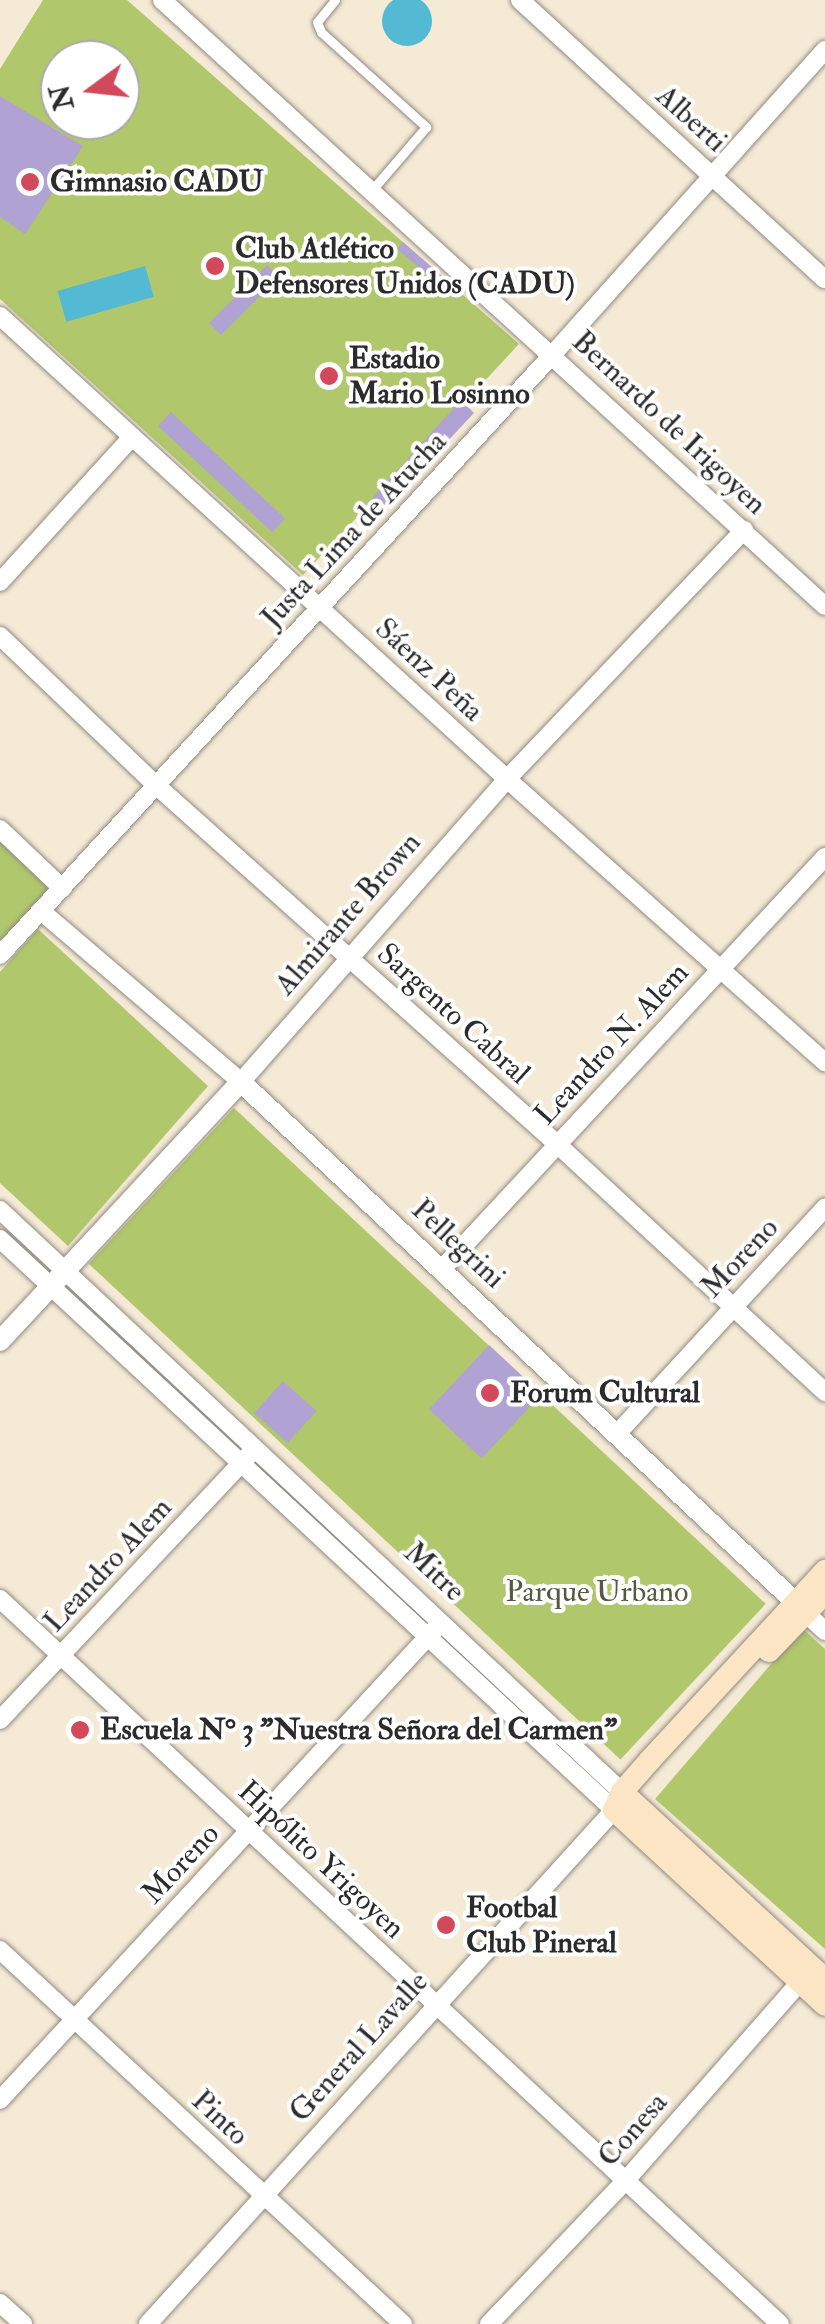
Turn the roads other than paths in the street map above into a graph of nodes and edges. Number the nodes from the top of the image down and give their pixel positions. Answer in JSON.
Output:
{"nodes":[{"id":1,"x":162,"y":0,"type":"edge"},
{"id":2,"x":335,"y":0,"type":"edge"},
{"id":3,"x":520,"y":0,"type":"edge"},
{"id":4,"x":825,"y":50,"type":"edge"},
{"id":5,"x":712,"y":176,"type":"junction"},
{"id":6,"x":372,"y":190,"type":"junction"},
{"id":7,"x":825,"y":279,"type":"edge"},
{"id":8,"x":0,"y":316,"type":"edge"},
{"id":9,"x":553,"y":354,"type":"junction"},
{"id":10,"x":132,"y":437,"type":"junction"},
{"id":11,"x":744,"y":530,"type":"junction"},
{"id":12,"x":0,"y":582,"type":"edge"},
{"id":13,"x":825,"y":606,"type":"edge"},
{"id":14,"x":320,"y":607,"type":"junction"},
{"id":15,"x":0,"y":636,"type":"edge"},
{"id":16,"x":507,"y":779,"type":"junction"},
{"id":17,"x":158,"y":786,"type":"junction"},
{"id":18,"x":0,"y":829,"type":"edge"},
{"id":19,"x":825,"y":857,"type":"edge"},
{"id":20,"x":62,"y":888,"type":"junction"},
{"id":21,"x":41,"y":911,"type":"junction"},
{"id":22,"x":0,"y":955,"type":"edge"},
{"id":23,"x":348,"y":956,"type":"junction"},
{"id":24,"x":722,"y":968,"type":"junction"},
{"id":25,"x":825,"y":1062,"type":"edge"},
{"id":26,"x":241,"y":1082,"type":"junction"},
{"id":27,"x":556,"y":1143,"type":"junction"},
{"id":28,"x":825,"y":1208,"type":"edge"},
{"id":29,"x":0,"y":1210,"type":"edge"},
{"id":30,"x":0,"y":1238,"type":"edge"},
{"id":31,"x":441,"y":1270,"type":"junction"},
{"id":32,"x":60,"y":1279,"type":"junction"},
{"id":33,"x":732,"y":1304,"type":"junction"},
{"id":34,"x":0,"y":1341,"type":"edge"},
{"id":35,"x":825,"y":1392,"type":"edge"},
{"id":36,"x":616,"y":1435,"type":"junction"},
{"id":37,"x":256,"y":1447,"type":"junction"},
{"id":38,"x":242,"y":1462,"type":"junction"},
{"id":39,"x":825,"y":1571,"type":"edge"},
{"id":40,"x":825,"y":1593,"type":"edge"},
{"id":41,"x":0,"y":1600,"type":"edge"},
{"id":42,"x":800,"y":1607,"type":"junction"},
{"id":43,"x":443,"y":1620,"type":"junction"},
{"id":44,"x":825,"y":1631,"type":"edge"},
{"id":45,"x":428,"y":1636,"type":"junction"},
{"id":46,"x":60,"y":1655,"type":"junction"},
{"id":47,"x":0,"y":1720,"type":"edge"},
{"id":48,"x":622,"y":1801,"type":"junction"},
{"id":49,"x":249,"y":1831,"type":"junction"},
{"id":50,"x":0,"y":1950,"type":"edge"},
{"id":51,"x":812,"y":1976,"type":"edge"},
{"id":52,"x":438,"y":2006,"type":"junction"},
{"id":53,"x":825,"y":2006,"type":"edge"},
{"id":54,"x":74,"y":2020,"type":"junction"},
{"id":55,"x":0,"y":2100,"type":"edge"},
{"id":56,"x":627,"y":2179,"type":"junction"},
{"id":57,"x":264,"y":2196,"type":"junction"},
{"id":58,"x":0,"y":2303,"type":"edge"},
{"id":59,"x":23,"y":2324,"type":"edge"},
{"id":60,"x":148,"y":2324,"type":"edge"},
{"id":61,"x":403,"y":2324,"type":"edge"},
{"id":62,"x":489,"y":2324,"type":"edge"},
{"id":63,"x":780,"y":2324,"type":"edge"}],
"edges":[{"from":1,"to":6,"type":"street","name":"Bernardo de Irigoyen"},
{"from":2,"to":6,"type":"lane"},
{"from":3,"to":5,"type":"street","name":"Alberti"},
{"from":4,"to":5,"type":"street","name":"Justa Lima de Atucha"},
{"from":5,"to":7,"type":"street","name":"Alberti"},
{"from":5,"to":9,"type":"street","name":"Justa Lima de Atucha"},
{"from":6,"to":9,"type":"street","name":"Bernardo de Irigoyen"},
{"from":8,"to":10,"type":"street","name":"Sáenz Peña"},
{"from":9,"to":11,"type":"street","name":"Bernardo de Irigoyen"},
{"from":9,"to":14,"type":"street","name":"Justa Lima de Atucha"},
{"from":10,"to":12,"type":"street"},
{"from":10,"to":14,"type":"street","name":"Sáenz Peña"},
{"from":11,"to":13,"type":"street","name":"Bernardo de Irigoyen"},
{"from":11,"to":16,"type":"street","name":"Almirante Brown"},
{"from":14,"to":16,"type":"street","name":"Sáenz Peña"},
{"from":14,"to":17,"type":"street","name":"Justa Lima de Atucha"},
{"from":15,"to":17,"type":"street","name":"Sargento Cabral"},
{"from":16,"to":23,"type":"street","name":"Almirante Brown"},
{"from":16,"to":24,"type":"street","name":"Sáenz Peña"},
{"from":17,"to":20,"type":"street","name":"Justa Lima de Atucha"},
{"from":17,"to":23,"type":"street","name":"Sargento Cabral"},
{"from":18,"to":20,"type":"street"},
{"from":19,"to":24,"type":"street","name":"Leandro N. Alem"},
{"from":20,"to":21,"type":"street","name":"Justa Lima de Atucha"},
{"from":21,"to":22,"type":"street","name":"Justa Lima de Atucha"},
{"from":21,"to":26,"type":"street","name":"Pellegrini"},
{"from":23,"to":26,"type":"street","name":"Almirante Brown"},
{"from":23,"to":27,"type":"street","name":"Sargento Cabral"},
{"from":24,"to":25,"type":"street","name":"Sáenz Peña"},
{"from":24,"to":27,"type":"street","name":"Leandro N. Alem"},
{"from":26,"to":31,"type":"street","name":"Pellegrini"},
{"from":26,"to":32,"type":"street","name":"Almirante Brown"},
{"from":27,"to":31,"type":"street","name":"Leandro N. Alem"},
{"from":27,"to":33,"type":"street","name":"Sargento Cabral"},
{"from":28,"to":33,"type":"street","name":"Moreno"},
{"from":29,"to":32,"type":"street","name":"Mitre"},
{"from":30,"to":32,"type":"street","name":"Mitre"},
{"from":31,"to":36,"type":"street","name":"Pellegrini"},
{"from":32,"to":34,"type":"street","name":"Almirante Brown"},
{"from":32,"to":37,"type":"street","name":"Mitre"},
{"from":32,"to":38,"type":"street","name":"Mitre"},
{"from":33,"to":35,"type":"street","name":"Sargento Cabral"},
{"from":33,"to":36,"type":"street","name":"Moreno"},
{"from":36,"to":42,"type":"street","name":"Pellegrini"},
{"from":37,"to":38,"type":"street","name":"Leandro Alem"},
{"from":37,"to":43,"type":"street","name":"Mitre"},
{"from":38,"to":45,"type":"street","name":"Mitre"},
{"from":38,"to":46,"type":"street","name":"Leandro Alem"},
{"from":39,"to":42,"type":"main road","name":"General Lavalle"},
{"from":40,"to":42,"type":"main road","name":"General Lavalle"},
{"from":41,"to":46,"type":"street","name":"Hipólito Yrigoyen"},
{"from":42,"to":44,"type":"street","name":"Pellegrini"},
{"from":42,"to":48,"type":"main road","name":"General Lavalle"},
{"from":43,"to":45,"type":"street","name":"Moreno"},
{"from":43,"to":48,"type":"street","name":"Mitre"},
{"from":45,"to":48,"type":"street","name":"Mitre"},
{"from":45,"to":49,"type":"street","name":"Moreno"},
{"from":46,"to":47,"type":"street","name":"Leandro Alem"},
{"from":46,"to":49,"type":"street","name":"Hipólito Yrigoyen"},
{"from":48,"to":51,"type":"main road","name":"Mitre"},
{"from":48,"to":52,"type":"street","name":"General Lavalle"},
{"from":49,"to":52,"type":"street","name":"Hipólito Yrigoyen"},
{"from":49,"to":54,"type":"street","name":"Moreno"},
{"from":50,"to":54,"type":"street","name":"Pinto"},
{"from":51,"to":53,"type":"main road","name":"Mitre"},
{"from":51,"to":56,"type":"street","name":"Conesa"},
{"from":52,"to":56,"type":"street","name":"Hipólito Yrigoyen"},
{"from":52,"to":57,"type":"street","name":"General Lavalle"},
{"from":54,"to":55,"type":"street","name":"Moreno"},
{"from":54,"to":57,"type":"street","name":"Pinto"},
{"from":56,"to":62,"type":"street","name":"Conesa"},
{"from":56,"to":63,"type":"street","name":"Hipólito Yrigoyen"},
{"from":57,"to":60,"type":"street","name":"General Lavalle"},
{"from":57,"to":61,"type":"street","name":"Pinto"},
{"from":58,"to":59,"type":"street"}]}
